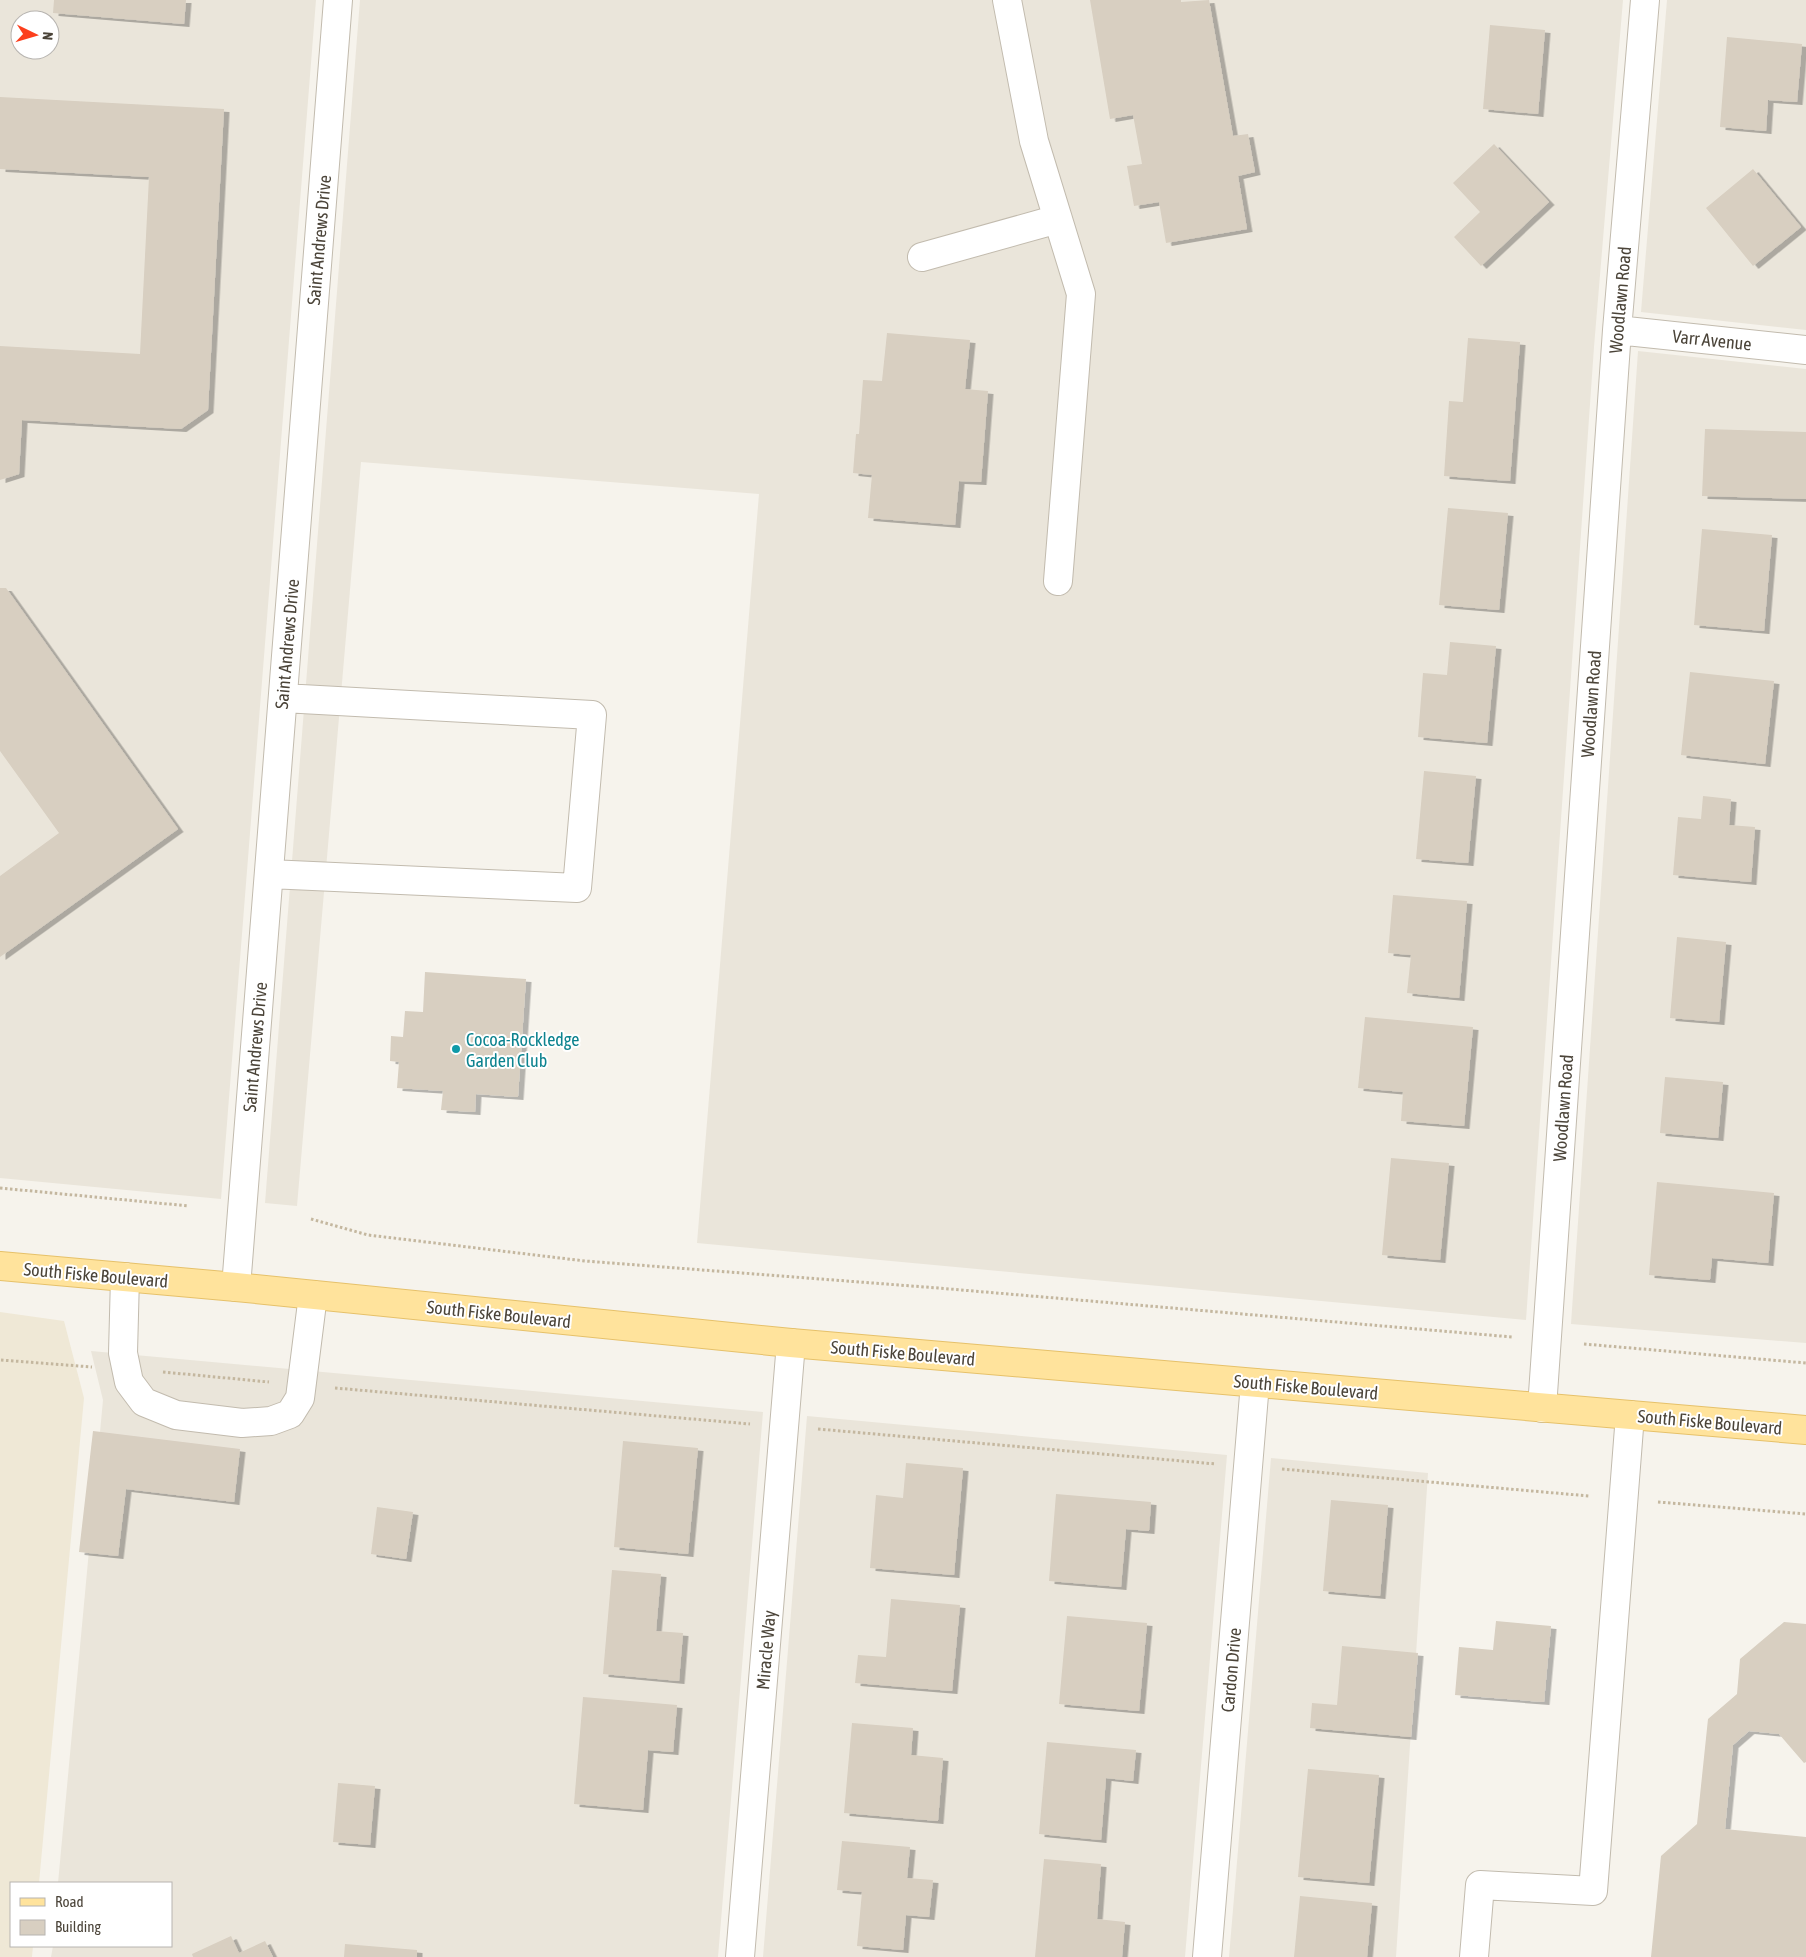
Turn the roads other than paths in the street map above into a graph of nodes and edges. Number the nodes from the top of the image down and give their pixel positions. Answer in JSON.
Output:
{"nodes":[{"id":1,"x":338,"y":0,"type":"edge"},
{"id":2,"x":1007,"y":0,"type":"edge"},
{"id":3,"x":1645,"y":0,"type":"edge"},
{"id":4,"x":1058,"y":219,"type":"junction"},
{"id":5,"x":922,"y":257,"type":"dead end"},
{"id":6,"x":1618,"y":330,"type":"junction"},
{"id":7,"x":1806,"y":350,"type":"edge"},
{"id":8,"x":1058,"y":581,"type":"dead end"},
{"id":9,"x":282,"y":698,"type":"junction"},
{"id":10,"x":269,"y":874,"type":"junction"},
{"id":11,"x":0,"y":1266,"type":"edge"},
{"id":12,"x":125,"y":1277,"type":"junction"},
{"id":13,"x":236,"y":1287,"type":"junction"},
{"id":14,"x":313,"y":1295,"type":"junction"},
{"id":15,"x":791,"y":1344,"type":"junction"},
{"id":16,"x":1255,"y":1383,"type":"junction"},
{"id":17,"x":1542,"y":1408,"type":"junction"},
{"id":18,"x":1630,"y":1415,"type":"junction"},
{"id":19,"x":1806,"y":1430,"type":"edge"},
{"id":20,"x":740,"y":1957,"type":"edge"},
{"id":21,"x":1207,"y":1957,"type":"edge"},
{"id":22,"x":1474,"y":1957,"type":"edge"}],
"edges":[{"from":1,"to":9,"type":"street","name":"Saint Andrews Drive"},
{"from":2,"to":4,"type":"street"},
{"from":3,"to":6,"type":"street","name":"Woodlawn Road"},
{"from":4,"to":5,"type":"street"},
{"from":4,"to":8,"type":"street"},
{"from":6,"to":7,"type":"street","name":"Varr Avenue"},
{"from":6,"to":17,"type":"street","name":"Woodlawn Road"},
{"from":9,"to":10,"type":"street","name":"Saint Andrews Drive"},
{"from":9,"to":10,"type":"street"},
{"from":10,"to":13,"type":"street","name":"Saint Andrews Drive"},
{"from":11,"to":12,"type":"main road","name":"South Fiske Boulevard"},
{"from":12,"to":13,"type":"main road","name":"South Fiske Boulevard"},
{"from":12,"to":14,"type":"street"},
{"from":13,"to":14,"type":"main road","name":"South Fiske Boulevard"},
{"from":14,"to":15,"type":"main road","name":"South Fiske Boulevard"},
{"from":15,"to":16,"type":"main road","name":"South Fiske Boulevard"},
{"from":15,"to":20,"type":"street","name":"Miracle Way"},
{"from":16,"to":17,"type":"main road","name":"South Fiske Boulevard"},
{"from":16,"to":21,"type":"street","name":"Cardon Drive"},
{"from":17,"to":18,"type":"main road","name":"South Fiske Boulevard"},
{"from":18,"to":19,"type":"main road","name":"South Fiske Boulevard"},
{"from":18,"to":22,"type":"street"}]}
